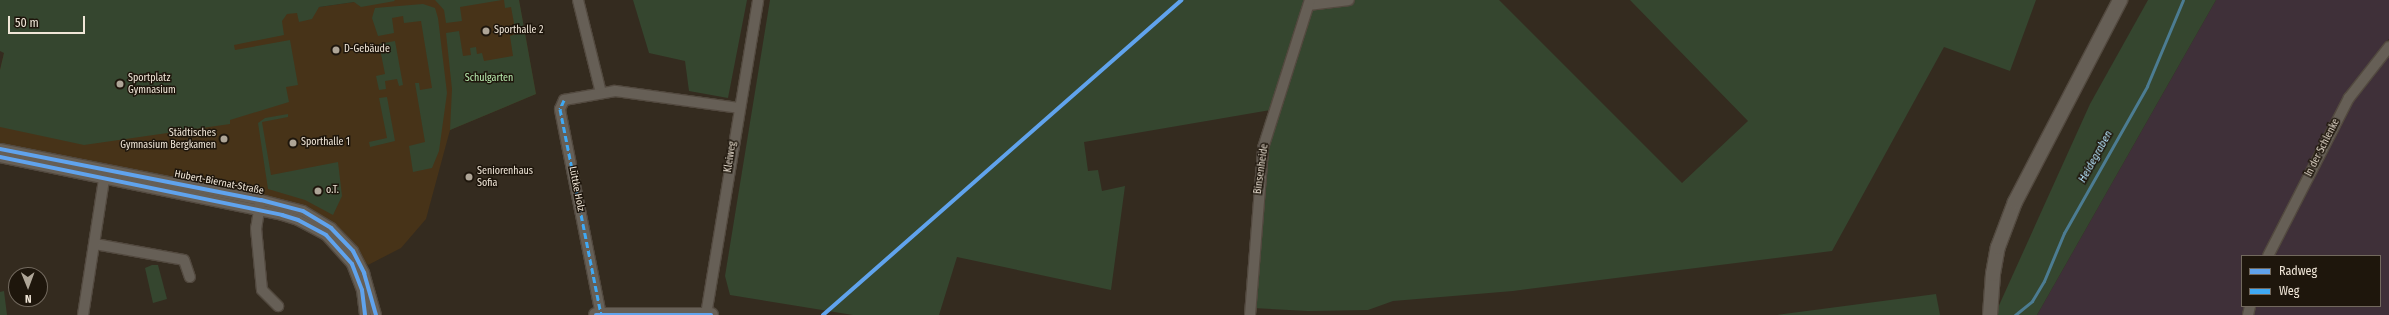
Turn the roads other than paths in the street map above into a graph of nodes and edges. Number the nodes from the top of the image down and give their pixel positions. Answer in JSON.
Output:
{"nodes":[{"id":1,"x":578,"y":0,"type":"edge"},
{"id":2,"x":758,"y":0,"type":"edge"},
{"id":3,"x":1349,"y":0,"type":"edge"},
{"id":4,"x":2120,"y":0,"type":"edge"},
{"id":5,"x":1309,"y":3,"type":"edge"},
{"id":6,"x":2389,"y":47,"type":"edge"},
{"id":7,"x":600,"y":93,"type":"junction"},
{"id":8,"x":740,"y":108,"type":"junction"},
{"id":9,"x":0,"y":149,"type":"edge"},
{"id":10,"x":0,"y":157,"type":"edge"},
{"id":11,"x":106,"y":168,"type":"junction"},
{"id":12,"x":104,"y":179,"type":"junction"},
{"id":13,"x":261,"y":200,"type":"junction"},
{"id":14,"x":258,"y":210,"type":"junction"},
{"id":15,"x":328,"y":231,"type":"junction"},
{"id":16,"x":95,"y":244,"type":"junction"},
{"id":17,"x":2269,"y":255,"type":"edge"},
{"id":18,"x":190,"y":277,"type":"dead end"},
{"id":19,"x":278,"y":306,"type":"dead end"},
{"id":20,"x":601,"y":314,"type":"edge"},
{"id":21,"x":84,"y":315,"type":"edge"},
{"id":22,"x":365,"y":315,"type":"edge"},
{"id":23,"x":376,"y":315,"type":"edge"},
{"id":24,"x":596,"y":315,"type":"edge"},
{"id":25,"x":706,"y":315,"type":"edge"},
{"id":26,"x":711,"y":315,"type":"edge"},
{"id":27,"x":1250,"y":315,"type":"edge"},
{"id":28,"x":1990,"y":315,"type":"edge"}],
"edges":[{"from":1,"to":7,"type":"street"},
{"from":2,"to":8,"type":"street","name":"Kleiweg"},
{"from":3,"to":5,"type":"street","name":"Binsenheide"},
{"from":4,"to":28,"type":"main road"},
{"from":5,"to":27,"type":"street","name":"Binsenheide"},
{"from":6,"to":17,"type":"street","name":"In der Schlenke"},
{"from":7,"to":8,"type":"street","name":"Lüttke Holz"},
{"from":7,"to":20,"type":"street","name":"Lüttke Holz"},
{"from":8,"to":25,"type":"street","name":"Kleiweg"},
{"from":9,"to":11,"type":"street","name":"Hubert-Biernat-Straße"},
{"from":10,"to":12,"type":"street","name":"Hubert-Biernat-Straße"},
{"from":11,"to":12,"type":"street"},
{"from":11,"to":13,"type":"street","name":"Hubert-Biernat-Straße"},
{"from":12,"to":14,"type":"street","name":"Hubert-Biernat-Straße"},
{"from":12,"to":16,"type":"street"},
{"from":13,"to":14,"type":"street"},
{"from":13,"to":15,"type":"street","name":"Hubert-Biernat-Straße"},
{"from":14,"to":15,"type":"street","name":"Hubert-Biernat-Straße"},
{"from":14,"to":19,"type":"street"},
{"from":15,"to":22,"type":"street","name":"Hubert-Biernat-Straße"},
{"from":15,"to":23,"type":"street","name":"Hubert-Biernat-Straße"},
{"from":16,"to":18,"type":"street"},
{"from":16,"to":21,"type":"street"},
{"from":20,"to":24,"type":"main road"},
{"from":20,"to":25,"type":"main road"},
{"from":25,"to":26,"type":"main road"}]}
